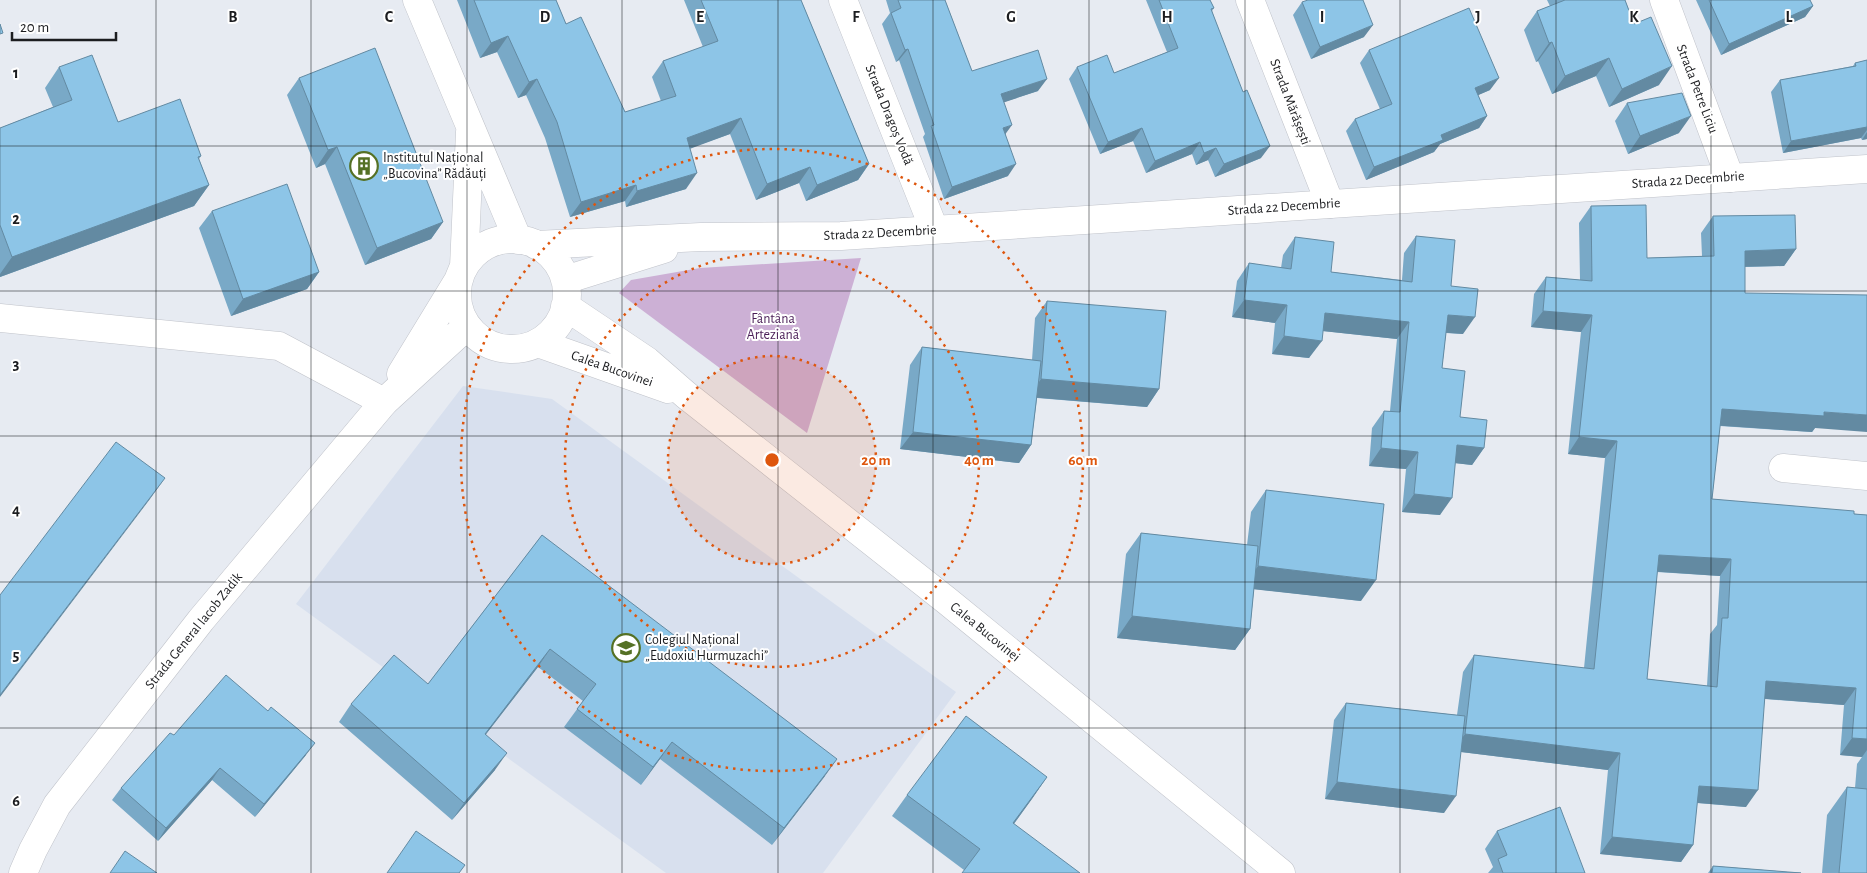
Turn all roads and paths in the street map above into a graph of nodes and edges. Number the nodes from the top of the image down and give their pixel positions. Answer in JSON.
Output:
{"nodes":[{"id":1,"x":417,"y":0,"type":"edge"},
{"id":2,"x":843,"y":0,"type":"edge"},
{"id":3,"x":1250,"y":0,"type":"edge"},
{"id":4,"x":1664,"y":0,"type":"edge"},
{"id":5,"x":470,"y":123,"type":"junction"},
{"id":6,"x":1867,"y":169,"type":"edge"},
{"id":7,"x":1730,"y":178,"type":"junction"},
{"id":8,"x":1330,"y":204,"type":"junction"},
{"id":9,"x":934,"y":230,"type":"junction"},
{"id":10,"x":701,"y":237,"type":"junction"},
{"id":11,"x":527,"y":242,"type":"junction"},
{"id":12,"x":461,"y":273,"type":"junction"},
{"id":13,"x":565,"y":293,"type":"junction"},
{"id":14,"x":0,"y":318,"type":"edge"},
{"id":15,"x":467,"y":326,"type":"junction"},
{"id":16,"x":538,"y":343,"type":"junction"},
{"id":17,"x":686,"y":395,"type":"junction"},
{"id":18,"x":384,"y":402,"type":"junction"},
{"id":19,"x":1783,"y":468,"type":"dead end"},
{"id":20,"x":1867,"y":476,"type":"edge"},
{"id":21,"x":23,"y":873,"type":"edge"},
{"id":22,"x":1280,"y":873,"type":"edge"}],
"edges":[{"from":1,"to":5,"type":"street"},
{"from":2,"to":9,"type":"street","name":"Strada Dragoș Vodă"},
{"from":3,"to":8,"type":"street","name":"Strada Mărășești"},
{"from":4,"to":7,"type":"street","name":"Strada Petre Liciu"},
{"from":5,"to":11,"type":"street"},
{"from":5,"to":12,"type":"street"},
{"from":6,"to":7,"type":"street","name":"Strada 22 Decembrie"},
{"from":7,"to":8,"type":"street","name":"Strada 22 Decembrie"},
{"from":8,"to":9,"type":"street","name":"Strada 22 Decembrie"},
{"from":9,"to":10,"type":"street","name":"Strada 22 Decembrie"},
{"from":10,"to":11,"type":"street","name":"Strada 22 Decembrie"},
{"from":10,"to":13,"type":"street","name":"Strada 22 Decembrie"},
{"from":11,"to":12,"type":"street"},
{"from":11,"to":13,"type":"street"},
{"from":12,"to":15,"type":"street"},
{"from":12,"to":18,"type":"street","name":"Strada General Iacob Zadik"},
{"from":13,"to":16,"type":"street"},
{"from":13,"to":17,"type":"street","name":"Calea Bucovinei"},
{"from":14,"to":18,"type":"street"},
{"from":15,"to":16,"type":"street"},
{"from":15,"to":18,"type":"street","name":"Strada General Iacob Zadik"},
{"from":16,"to":17,"type":"street","name":"Calea Bucovinei"},
{"from":17,"to":22,"type":"street","name":"Calea Bucovinei"},
{"from":18,"to":21,"type":"street","name":"Strada General Iacob Zadik"},
{"from":19,"to":20,"type":"street"}]}
